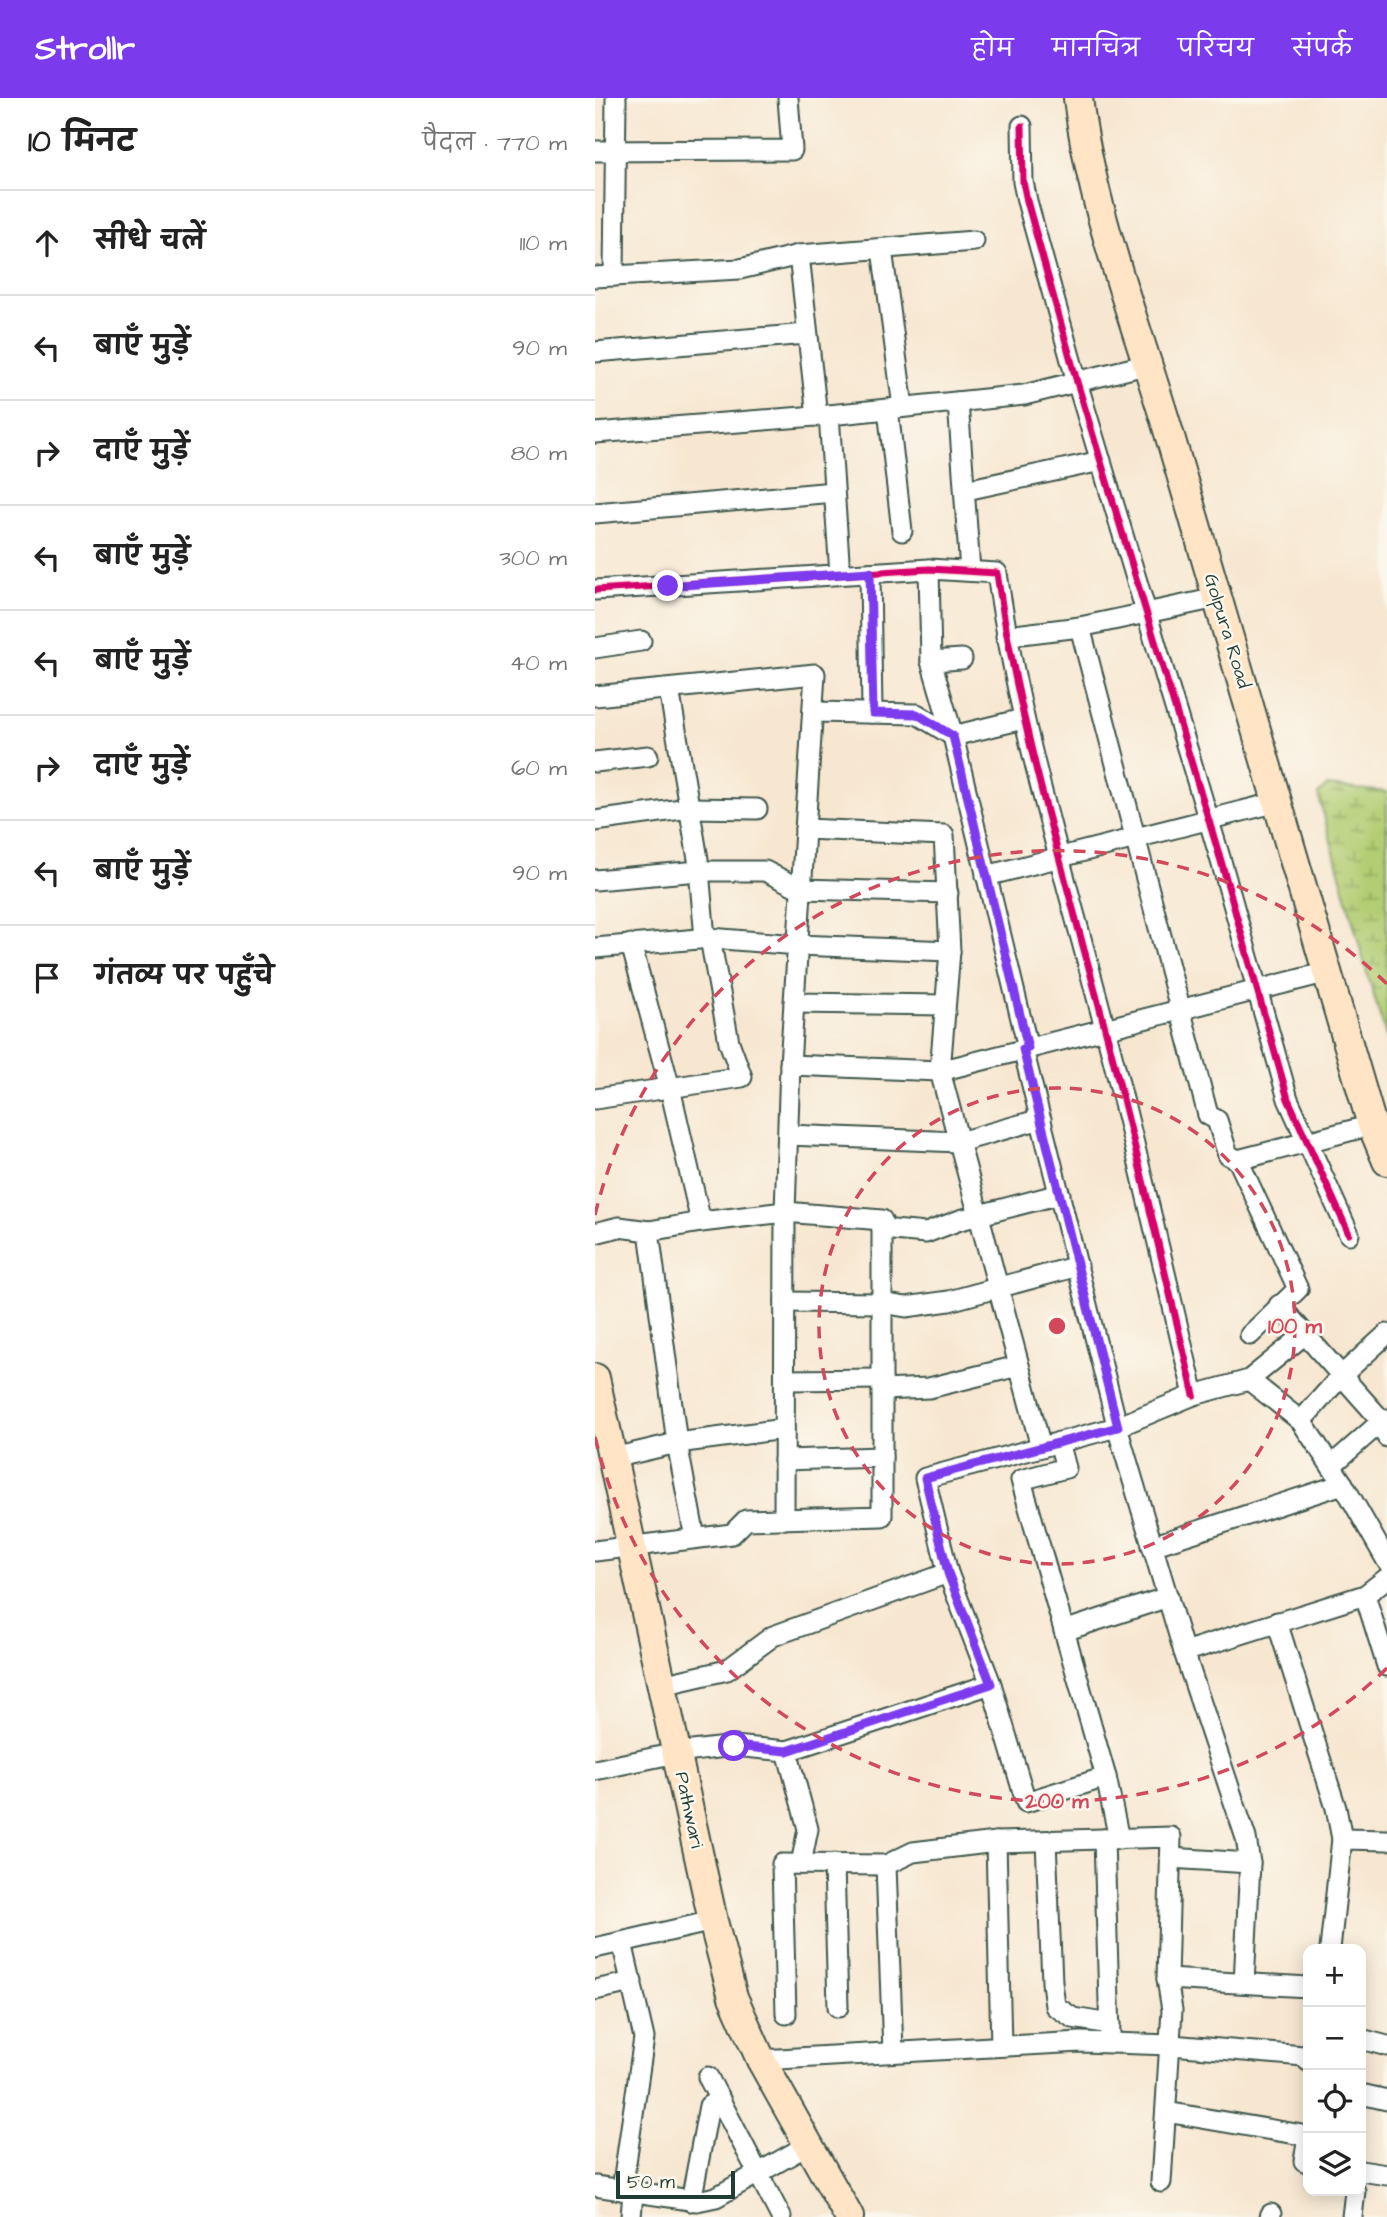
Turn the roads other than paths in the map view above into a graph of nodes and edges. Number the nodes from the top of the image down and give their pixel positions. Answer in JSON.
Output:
{"nodes":[{"id":1,"x":616,"y":98,"type":"edge"},
{"id":2,"x":788,"y":98,"type":"edge"},
{"id":3,"x":1077,"y":98,"type":"edge"},
{"id":4,"x":1022,"y":126,"type":"dead end"},
{"id":5,"x":595,"y":151,"type":"edge"},
{"id":6,"x":615,"y":152,"type":"junction"},
{"id":7,"x":605,"y":195,"type":"edge"},
{"id":8,"x":974,"y":241,"type":"dead end"},
{"id":9,"x":882,"y":248,"type":"junction"},
{"id":10,"x":799,"y":255,"type":"junction"},
{"id":11,"x":604,"y":276,"type":"edge"},
{"id":12,"x":806,"y":334,"type":"junction"},
{"id":13,"x":595,"y":352,"type":"edge"},
{"id":14,"x":1149,"y":364,"type":"junction"},
{"id":15,"x":1077,"y":382,"type":"junction"},
{"id":16,"x":958,"y":402,"type":"junction"},
{"id":17,"x":895,"y":408,"type":"junction"},
{"id":18,"x":823,"y":415,"type":"junction"},
{"id":19,"x":595,"y":433,"type":"edge"},
{"id":20,"x":1101,"y":461,"type":"junction"},
{"id":21,"x":965,"y":491,"type":"junction"},
{"id":22,"x":834,"y":492,"type":"junction"},
{"id":23,"x":595,"y":513,"type":"edge"},
{"id":24,"x":902,"y":531,"type":"dead end"},
{"id":25,"x":929,"y":569,"type":"junction"},
{"id":26,"x":970,"y":571,"type":"junction"},
{"id":27,"x":870,"y":572,"type":"junction"},
{"id":28,"x":840,"y":574,"type":"junction"},
{"id":29,"x":595,"y":590,"type":"edge"},
{"id":30,"x":1217,"y":598,"type":"junction"},
{"id":31,"x":1148,"y":614,"type":"junction"},
{"id":32,"x":1080,"y":627,"type":"junction"},
{"id":33,"x":1006,"y":636,"type":"junction"},
{"id":34,"x":641,"y":641,"type":"dead end"},
{"id":35,"x":595,"y":648,"type":"edge"},
{"id":36,"x":962,"y":659,"type":"dead end"},
{"id":37,"x":931,"y":661,"type":"junction"},
{"id":38,"x":669,"y":689,"type":"junction"},
{"id":39,"x":595,"y":696,"type":"edge"},
{"id":40,"x":813,"y":712,"type":"junction"},
{"id":41,"x":873,"y":713,"type":"junction"},
{"id":42,"x":1023,"y":719,"type":"junction"},
{"id":43,"x":953,"y":736,"type":"junction"},
{"id":44,"x":648,"y":757,"type":"dead end"},
{"id":45,"x":595,"y":762,"type":"edge"},
{"id":46,"x":1278,"y":802,"type":"junction"},
{"id":47,"x":689,"y":808,"type":"junction"},
{"id":48,"x":757,"y":809,"type":"dead end"},
{"id":49,"x":1208,"y":820,"type":"junction"},
{"id":50,"x":595,"y":821,"type":"edge"},
{"id":51,"x":805,"y":829,"type":"junction"},
{"id":52,"x":1134,"y":838,"type":"junction"},
{"id":53,"x":1060,"y":857,"type":"junction"},
{"id":54,"x":699,"y":871,"type":"junction"},
{"id":55,"x":986,"y":876,"type":"junction"},
{"id":56,"x":595,"y":878,"type":"edge"},
{"id":57,"x":801,"y":889,"type":"junction"},
{"id":58,"x":948,"y":893,"type":"junction"},
{"id":59,"x":708,"y":938,"type":"junction"},
{"id":60,"x":631,"y":944,"type":"junction"},
{"id":61,"x":797,"y":945,"type":"junction"},
{"id":62,"x":595,"y":948,"type":"edge"},
{"id":63,"x":950,"y":951,"type":"junction"},
{"id":64,"x":1328,"y":972,"type":"junction"},
{"id":65,"x":1258,"y":990,"type":"junction"},
{"id":66,"x":794,"y":1003,"type":"junction"},
{"id":67,"x":945,"y":1005,"type":"junction"},
{"id":68,"x":1180,"y":1009,"type":"junction"},
{"id":69,"x":1105,"y":1028,"type":"junction"},
{"id":70,"x":1025,"y":1048,"type":"junction"},
{"id":71,"x":790,"y":1065,"type":"junction"},
{"id":72,"x":940,"y":1071,"type":"junction"},
{"id":73,"x":670,"y":1088,"type":"junction"},
{"id":74,"x":595,"y":1099,"type":"edge"},
{"id":75,"x":1041,"y":1119,"type":"junction"},
{"id":76,"x":1372,"y":1125,"type":"junction"},
{"id":77,"x":788,"y":1135,"type":"junction"},
{"id":78,"x":1309,"y":1141,"type":"junction"},
{"id":79,"x":960,"y":1142,"type":"junction"},
{"id":80,"x":1238,"y":1160,"type":"junction"},
{"id":81,"x":1387,"y":1161,"type":"edge"},
{"id":82,"x":1060,"y":1194,"type":"junction"},
{"id":83,"x":785,"y":1212,"type":"junction"},
{"id":84,"x":979,"y":1215,"type":"junction"},
{"id":85,"x":701,"y":1222,"type":"junction"},
{"id":86,"x":882,"y":1229,"type":"junction"},
{"id":87,"x":649,"y":1231,"type":"junction"},
{"id":88,"x":595,"y":1233,"type":"edge"},
{"id":89,"x":1349,"y":1234,"type":"dead end"},
{"id":90,"x":1077,"y":1266,"type":"junction"},
{"id":91,"x":997,"y":1288,"type":"junction"},
{"id":92,"x":785,"y":1302,"type":"junction"},
{"id":93,"x":882,"y":1303,"type":"junction"},
{"id":94,"x":1279,"y":1306,"type":"junction"},
{"id":95,"x":1305,"y":1334,"type":"junction"},
{"id":96,"x":1387,"y":1334,"type":"edge"},
{"id":97,"x":1250,"y":1335,"type":"dead end"},
{"id":98,"x":1019,"y":1366,"type":"junction"},
{"id":99,"x":1341,"y":1376,"type":"junction"},
{"id":100,"x":595,"y":1378,"type":"edge"},
{"id":101,"x":785,"y":1380,"type":"junction"},
{"id":102,"x":1249,"y":1380,"type":"junction"},
{"id":103,"x":882,"y":1385,"type":"junction"},
{"id":104,"x":1195,"y":1395,"type":"junction"},
{"id":105,"x":1301,"y":1422,"type":"junction"},
{"id":106,"x":1385,"y":1426,"type":"edge"},
{"id":107,"x":1118,"y":1427,"type":"junction"},
{"id":108,"x":785,"y":1429,"type":"junction"},
{"id":109,"x":677,"y":1443,"type":"junction"},
{"id":110,"x":1050,"y":1444,"type":"junction"},
{"id":111,"x":882,"y":1457,"type":"junction"},
{"id":112,"x":613,"y":1458,"type":"junction"},
{"id":113,"x":784,"y":1460,"type":"junction"},
{"id":114,"x":1331,"y":1466,"type":"junction"},
{"id":115,"x":1343,"y":1484,"type":"junction"},
{"id":116,"x":784,"y":1519,"type":"junction"},
{"id":117,"x":695,"y":1538,"type":"junction"},
{"id":118,"x":632,"y":1546,"type":"junction"},
{"id":119,"x":1152,"y":1546,"type":"junction"},
{"id":120,"x":595,"y":1551,"type":"edge"},
{"id":121,"x":1387,"y":1561,"type":"edge"},
{"id":122,"x":948,"y":1573,"type":"junction"},
{"id":123,"x":1387,"y":1578,"type":"edge"},
{"id":124,"x":1366,"y":1595,"type":"junction"},
{"id":125,"x":1168,"y":1597,"type":"junction"},
{"id":126,"x":1277,"y":1622,"type":"junction"},
{"id":127,"x":1064,"y":1631,"type":"junction"},
{"id":128,"x":1184,"y":1651,"type":"junction"},
{"id":129,"x":1387,"y":1666,"type":"edge"},
{"id":130,"x":991,"y":1684,"type":"junction"},
{"id":131,"x":662,"y":1685,"type":"junction"},
{"id":132,"x":787,"y":1751,"type":"junction"},
{"id":133,"x":676,"y":1753,"type":"junction"},
{"id":134,"x":595,"y":1770,"type":"edge"},
{"id":135,"x":1106,"y":1777,"type":"junction"},
{"id":136,"x":1111,"y":1839,"type":"junction"},
{"id":137,"x":1342,"y":1839,"type":"junction"},
{"id":138,"x":1387,"y":1840,"type":"edge"},
{"id":139,"x":1047,"y":1841,"type":"junction"},
{"id":140,"x":996,"y":1842,"type":"junction"},
{"id":141,"x":1170,"y":1858,"type":"junction"},
{"id":142,"x":1250,"y":1863,"type":"junction"},
{"id":143,"x":801,"y":1864,"type":"junction"},
{"id":144,"x":834,"y":1864,"type":"junction"},
{"id":145,"x":886,"y":1865,"type":"junction"},
{"id":146,"x":713,"y":1921,"type":"junction"},
{"id":147,"x":622,"y":1942,"type":"junction"},
{"id":148,"x":1331,"y":1944,"type":"edge"},
{"id":149,"x":595,"y":1948,"type":"edge"},
{"id":150,"x":1167,"y":1979,"type":"junction"},
{"id":151,"x":632,"y":1982,"type":"junction"},
{"id":152,"x":1244,"y":1983,"type":"junction"},
{"id":153,"x":1303,"y":1987,"type":"edge"},
{"id":154,"x":595,"y":1990,"type":"edge"},
{"id":155,"x":838,"y":2007,"type":"dead end"},
{"id":156,"x":786,"y":2014,"type":"dead end"},
{"id":157,"x":1110,"y":2033,"type":"junction"},
{"id":158,"x":1366,"y":2040,"type":"edge"},
{"id":159,"x":1171,"y":2045,"type":"junction"},
{"id":160,"x":1001,"y":2046,"type":"junction"},
{"id":161,"x":1387,"y":2046,"type":"edge"},
{"id":162,"x":893,"y":2052,"type":"junction"},
{"id":163,"x":1303,"y":2056,"type":"edge"},
{"id":164,"x":761,"y":2060,"type":"junction"},
{"id":165,"x":708,"y":2077,"type":"dead end"},
{"id":166,"x":1366,"y":2095,"type":"edge"},
{"id":167,"x":720,"y":2099,"type":"junction"},
{"id":168,"x":1387,"y":2100,"type":"edge"},
{"id":169,"x":1166,"y":2112,"type":"junction"},
{"id":170,"x":1303,"y":2135,"type":"edge"},
{"id":171,"x":808,"y":2145,"type":"junction"},
{"id":172,"x":1366,"y":2172,"type":"edge"},
{"id":173,"x":759,"y":2173,"type":"junction"},
{"id":174,"x":1387,"y":2175,"type":"edge"},
{"id":175,"x":1161,"y":2182,"type":"dead end"},
{"id":176,"x":595,"y":2186,"type":"edge"},
{"id":177,"x":628,"y":2191,"type":"junction"},
{"id":178,"x":1354,"y":2196,"type":"edge"},
{"id":179,"x":695,"y":2206,"type":"edge"},
{"id":180,"x":631,"y":2217,"type":"edge"},
{"id":181,"x":781,"y":2217,"type":"edge"},
{"id":182,"x":849,"y":2217,"type":"edge"},
{"id":183,"x":1352,"y":2217,"type":"edge"}],
"edges":[{"from":1,"to":6,"type":"street"},
{"from":2,"to":6,"type":"street"},
{"from":3,"to":14,"type":"street","name":"Golpura Road"},
{"from":4,"to":15,"type":"street"},
{"from":5,"to":6,"type":"street"},
{"from":6,"to":7,"type":"street"},
{"from":7,"to":11,"type":"street"},
{"from":8,"to":9,"type":"street"},
{"from":9,"to":10,"type":"street"},
{"from":9,"to":17,"type":"street"},
{"from":10,"to":11,"type":"street"},
{"from":10,"to":12,"type":"street"},
{"from":12,"to":13,"type":"street"},
{"from":12,"to":18,"type":"street"},
{"from":14,"to":15,"type":"street"},
{"from":14,"to":30,"type":"street","name":"Golpura Road"},
{"from":15,"to":16,"type":"street"},
{"from":15,"to":20,"type":"street"},
{"from":16,"to":17,"type":"street"},
{"from":16,"to":21,"type":"street"},
{"from":17,"to":18,"type":"street"},
{"from":17,"to":24,"type":"street"},
{"from":18,"to":19,"type":"street"},
{"from":18,"to":22,"type":"street"},
{"from":20,"to":21,"type":"street"},
{"from":20,"to":31,"type":"street"},
{"from":21,"to":26,"type":"street"},
{"from":22,"to":23,"type":"street"},
{"from":22,"to":28,"type":"street"},
{"from":25,"to":26,"type":"street"},
{"from":25,"to":27,"type":"street"},
{"from":25,"to":37,"type":"street"},
{"from":26,"to":33,"type":"street"},
{"from":27,"to":28,"type":"street"},
{"from":27,"to":41,"type":"street"},
{"from":28,"to":29,"type":"street"},
{"from":30,"to":31,"type":"street"},
{"from":30,"to":46,"type":"street","name":"Golpura Road"},
{"from":31,"to":32,"type":"street"},
{"from":31,"to":49,"type":"street"},
{"from":32,"to":33,"type":"street"},
{"from":32,"to":52,"type":"street"},
{"from":33,"to":42,"type":"street"},
{"from":34,"to":35,"type":"street"},
{"from":36,"to":37,"type":"street"},
{"from":37,"to":43,"type":"street"},
{"from":38,"to":39,"type":"street"},
{"from":38,"to":40,"type":"street"},
{"from":38,"to":47,"type":"street"},
{"from":40,"to":41,"type":"street"},
{"from":40,"to":51,"type":"street"},
{"from":41,"to":43,"type":"street"},
{"from":42,"to":43,"type":"street"},
{"from":42,"to":53,"type":"street"},
{"from":43,"to":55,"type":"street"},
{"from":44,"to":45,"type":"street"},
{"from":46,"to":49,"type":"street"},
{"from":46,"to":64,"type":"street","name":"Golpura Road"},
{"from":47,"to":48,"type":"street"},
{"from":47,"to":50,"type":"street"},
{"from":47,"to":54,"type":"street"},
{"from":49,"to":52,"type":"street"},
{"from":49,"to":65,"type":"street"},
{"from":51,"to":57,"type":"street"},
{"from":51,"to":58,"type":"street"},
{"from":52,"to":53,"type":"street"},
{"from":52,"to":68,"type":"street"},
{"from":53,"to":55,"type":"street"},
{"from":53,"to":69,"type":"street"},
{"from":54,"to":56,"type":"street"},
{"from":54,"to":57,"type":"street"},
{"from":54,"to":59,"type":"street"},
{"from":55,"to":70,"type":"street"},
{"from":57,"to":58,"type":"street"},
{"from":57,"to":61,"type":"street"},
{"from":58,"to":63,"type":"street"},
{"from":59,"to":60,"type":"street"},
{"from":59,"to":61,"type":"street"},
{"from":59,"to":73,"type":"street"},
{"from":60,"to":62,"type":"street"},
{"from":60,"to":73,"type":"street"},
{"from":61,"to":63,"type":"street"},
{"from":61,"to":66,"type":"street"},
{"from":63,"to":67,"type":"street"},
{"from":64,"to":65,"type":"street"},
{"from":64,"to":76,"type":"street","name":"Golpura Road"},
{"from":65,"to":68,"type":"street"},
{"from":65,"to":78,"type":"street"},
{"from":66,"to":67,"type":"street"},
{"from":66,"to":71,"type":"street"},
{"from":67,"to":72,"type":"street"},
{"from":68,"to":69,"type":"street"},
{"from":68,"to":80,"type":"street"},
{"from":69,"to":70,"type":"street"},
{"from":69,"to":104,"type":"street"},
{"from":70,"to":72,"type":"street"},
{"from":70,"to":75,"type":"street"},
{"from":71,"to":72,"type":"street"},
{"from":71,"to":77,"type":"street"},
{"from":72,"to":79,"type":"street"},
{"from":73,"to":74,"type":"street"},
{"from":73,"to":85,"type":"street"},
{"from":75,"to":79,"type":"street"},
{"from":75,"to":82,"type":"street"},
{"from":76,"to":78,"type":"street"},
{"from":76,"to":81,"type":"street","name":"Golpura Road"},
{"from":77,"to":79,"type":"street"},
{"from":77,"to":83,"type":"street"},
{"from":78,"to":80,"type":"street"},
{"from":78,"to":89,"type":"street"},
{"from":79,"to":84,"type":"street"},
{"from":80,"to":94,"type":"street"},
{"from":82,"to":84,"type":"street"},
{"from":82,"to":90,"type":"street"},
{"from":83,"to":85,"type":"street"},
{"from":83,"to":86,"type":"street"},
{"from":83,"to":92,"type":"street"},
{"from":84,"to":86,"type":"street"},
{"from":84,"to":91,"type":"street"},
{"from":85,"to":87,"type":"street"},
{"from":86,"to":93,"type":"street"},
{"from":87,"to":88,"type":"street"},
{"from":87,"to":109,"type":"street"},
{"from":90,"to":91,"type":"street"},
{"from":90,"to":107,"type":"street"},
{"from":91,"to":93,"type":"street"},
{"from":91,"to":98,"type":"street"},
{"from":92,"to":93,"type":"street"},
{"from":92,"to":101,"type":"street"},
{"from":93,"to":103,"type":"street"},
{"from":94,"to":95,"type":"street"},
{"from":94,"to":97,"type":"street"},
{"from":95,"to":99,"type":"street"},
{"from":95,"to":102,"type":"street"},
{"from":96,"to":99,"type":"street"},
{"from":98,"to":103,"type":"street"},
{"from":98,"to":110,"type":"street"},
{"from":99,"to":105,"type":"street"},
{"from":99,"to":106,"type":"street"},
{"from":100,"to":112,"type":"street","name":"Pathwari"},
{"from":101,"to":103,"type":"street"},
{"from":101,"to":108,"type":"street"},
{"from":102,"to":104,"type":"street"},
{"from":102,"to":105,"type":"street"},
{"from":103,"to":111,"type":"street"},
{"from":104,"to":107,"type":"street"},
{"from":105,"to":114,"type":"street"},
{"from":106,"to":114,"type":"street"},
{"from":107,"to":110,"type":"street"},
{"from":107,"to":119,"type":"street"},
{"from":108,"to":109,"type":"street"},
{"from":108,"to":113,"type":"street"},
{"from":109,"to":112,"type":"street"},
{"from":109,"to":117,"type":"street"},
{"from":110,"to":122,"type":"street"},
{"from":110,"to":127,"type":"street"},
{"from":111,"to":113,"type":"street"},
{"from":111,"to":116,"type":"street"},
{"from":112,"to":118,"type":"street","name":"Pathwari"},
{"from":113,"to":116,"type":"street"},
{"from":114,"to":115,"type":"street"},
{"from":115,"to":119,"type":"street"},
{"from":115,"to":121,"type":"street"},
{"from":116,"to":117,"type":"street"},
{"from":117,"to":118,"type":"street"},
{"from":118,"to":120,"type":"street"},
{"from":118,"to":131,"type":"street","name":"Pathwari"},
{"from":119,"to":125,"type":"street"},
{"from":122,"to":130,"type":"street"},
{"from":122,"to":131,"type":"street"},
{"from":123,"to":124,"type":"street"},
{"from":124,"to":126,"type":"street"},
{"from":124,"to":129,"type":"street"},
{"from":125,"to":127,"type":"street"},
{"from":125,"to":128,"type":"street"},
{"from":126,"to":128,"type":"street"},
{"from":126,"to":137,"type":"street"},
{"from":127,"to":135,"type":"street"},
{"from":128,"to":142,"type":"street"},
{"from":130,"to":132,"type":"street"},
{"from":130,"to":135,"type":"street"},
{"from":131,"to":133,"type":"street","name":"Pathwari"},
{"from":132,"to":133,"type":"street"},
{"from":132,"to":143,"type":"street"},
{"from":133,"to":134,"type":"street"},
{"from":133,"to":146,"type":"street","name":"Pathwari"},
{"from":135,"to":136,"type":"street"},
{"from":136,"to":139,"type":"street"},
{"from":136,"to":141,"type":"street"},
{"from":136,"to":157,"type":"street"},
{"from":137,"to":138,"type":"street"},
{"from":137,"to":148,"type":"street"},
{"from":139,"to":140,"type":"street"},
{"from":139,"to":157,"type":"street"},
{"from":140,"to":145,"type":"street"},
{"from":140,"to":160,"type":"street"},
{"from":141,"to":142,"type":"street"},
{"from":141,"to":150,"type":"street"},
{"from":142,"to":152,"type":"street"},
{"from":143,"to":144,"type":"street"},
{"from":143,"to":156,"type":"street"},
{"from":144,"to":145,"type":"street"},
{"from":144,"to":155,"type":"street"},
{"from":145,"to":162,"type":"street"},
{"from":146,"to":147,"type":"street"},
{"from":146,"to":164,"type":"street","name":"Pathwari"},
{"from":147,"to":149,"type":"street"},
{"from":147,"to":151,"type":"street"},
{"from":150,"to":152,"type":"street"},
{"from":150,"to":159,"type":"street"},
{"from":151,"to":154,"type":"street"},
{"from":151,"to":177,"type":"street"},
{"from":152,"to":153,"type":"street"},
{"from":157,"to":159,"type":"street"},
{"from":157,"to":160,"type":"street"},
{"from":158,"to":161,"type":"street"},
{"from":159,"to":163,"type":"street"},
{"from":159,"to":169,"type":"street"},
{"from":160,"to":162,"type":"street"},
{"from":162,"to":164,"type":"street"},
{"from":164,"to":171,"type":"street","name":"Pathwari"},
{"from":165,"to":167,"type":"street"},
{"from":166,"to":168,"type":"street"},
{"from":167,"to":173,"type":"street"},
{"from":167,"to":179,"type":"street"},
{"from":169,"to":170,"type":"street"},
{"from":169,"to":175,"type":"street"},
{"from":171,"to":173,"type":"street"},
{"from":171,"to":182,"type":"street","name":"Pathwari"},
{"from":172,"to":174,"type":"street"},
{"from":173,"to":179,"type":"street"},
{"from":173,"to":181,"type":"street"},
{"from":176,"to":177,"type":"street"},
{"from":177,"to":179,"type":"street"},
{"from":177,"to":180,"type":"street"},
{"from":178,"to":183,"type":"street"}]}
